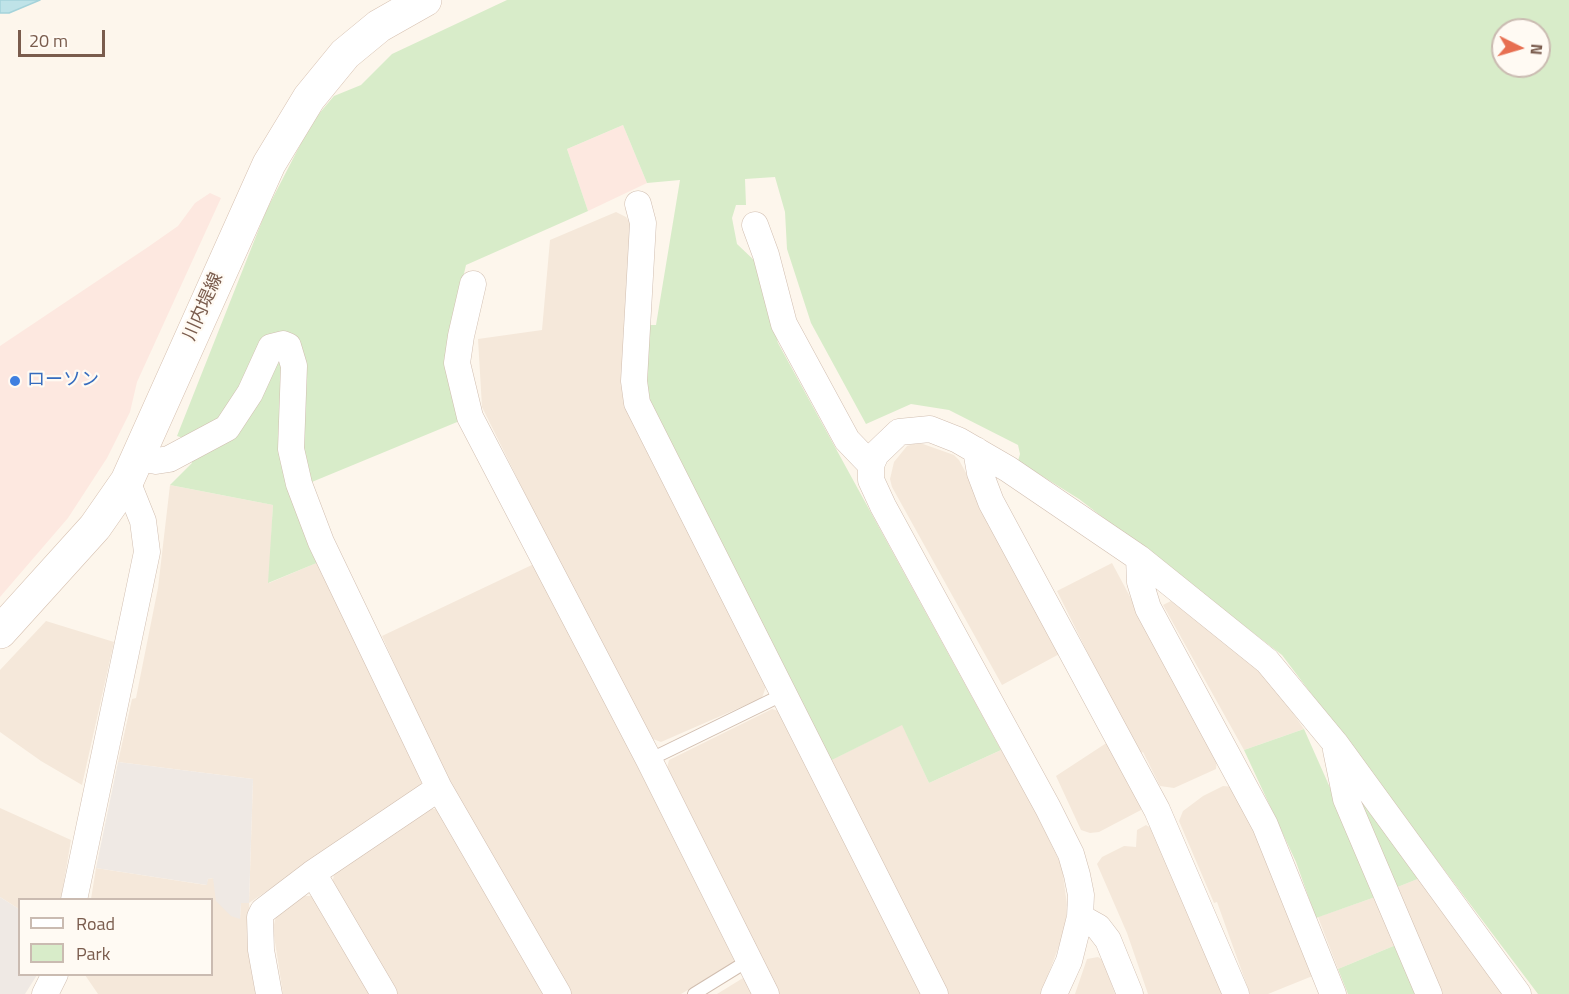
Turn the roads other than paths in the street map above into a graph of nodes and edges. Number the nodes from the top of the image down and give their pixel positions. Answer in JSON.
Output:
{"nodes":[{"id":1,"x":425,"y":0,"type":"edge"},
{"id":2,"x":638,"y":204,"type":"dead end"},
{"id":3,"x":756,"y":225,"type":"dead end"},
{"id":4,"x":473,"y":284,"type":"dead end"},
{"id":5,"x":976,"y":450,"type":"junction"},
{"id":6,"x":871,"y":465,"type":"junction"},
{"id":7,"x":133,"y":470,"type":"junction"},
{"id":8,"x":1139,"y":558,"type":"junction"},
{"id":9,"x":0,"y":632,"type":"edge"},
{"id":10,"x":784,"y":694,"type":"junction"},
{"id":11,"x":1335,"y":744,"type":"junction"},
{"id":12,"x":649,"y":760,"type":"junction"},
{"id":13,"x":439,"y":788,"type":"junction"},
{"id":14,"x":313,"y":873,"type":"junction"},
{"id":15,"x":74,"y":898,"type":"edge"},
{"id":16,"x":1080,"y":917,"type":"junction"},
{"id":17,"x":749,"y":960,"type":"junction"},
{"id":18,"x":269,"y":994,"type":"edge"},
{"id":19,"x":384,"y":994,"type":"edge"},
{"id":20,"x":558,"y":994,"type":"edge"},
{"id":21,"x":694,"y":994,"type":"edge"},
{"id":22,"x":766,"y":994,"type":"edge"},
{"id":23,"x":935,"y":994,"type":"edge"},
{"id":24,"x":1054,"y":994,"type":"edge"},
{"id":25,"x":1130,"y":994,"type":"edge"},
{"id":26,"x":1236,"y":994,"type":"edge"},
{"id":27,"x":1333,"y":994,"type":"edge"},
{"id":28,"x":1429,"y":994,"type":"edge"},
{"id":29,"x":1518,"y":994,"type":"edge"}],
"edges":[{"from":1,"to":7,"type":"main road","name":"川内堤線"},
{"from":2,"to":10,"type":"street"},
{"from":3,"to":6,"type":"street"},
{"from":4,"to":12,"type":"street"},
{"from":5,"to":6,"type":"street"},
{"from":5,"to":8,"type":"street"},
{"from":5,"to":26,"type":"street"},
{"from":6,"to":16,"type":"street"},
{"from":7,"to":9,"type":"main road","name":"川内堤線"},
{"from":7,"to":13,"type":"street"},
{"from":7,"to":15,"type":"street"},
{"from":8,"to":11,"type":"street"},
{"from":8,"to":27,"type":"street"},
{"from":10,"to":12,"type":"lane"},
{"from":10,"to":23,"type":"street"},
{"from":11,"to":28,"type":"street"},
{"from":11,"to":29,"type":"street"},
{"from":12,"to":17,"type":"street"},
{"from":13,"to":14,"type":"street"},
{"from":13,"to":20,"type":"street"},
{"from":14,"to":18,"type":"street"},
{"from":14,"to":19,"type":"street"},
{"from":16,"to":24,"type":"street"},
{"from":16,"to":25,"type":"street"},
{"from":17,"to":21,"type":"lane"},
{"from":17,"to":22,"type":"street"}]}
